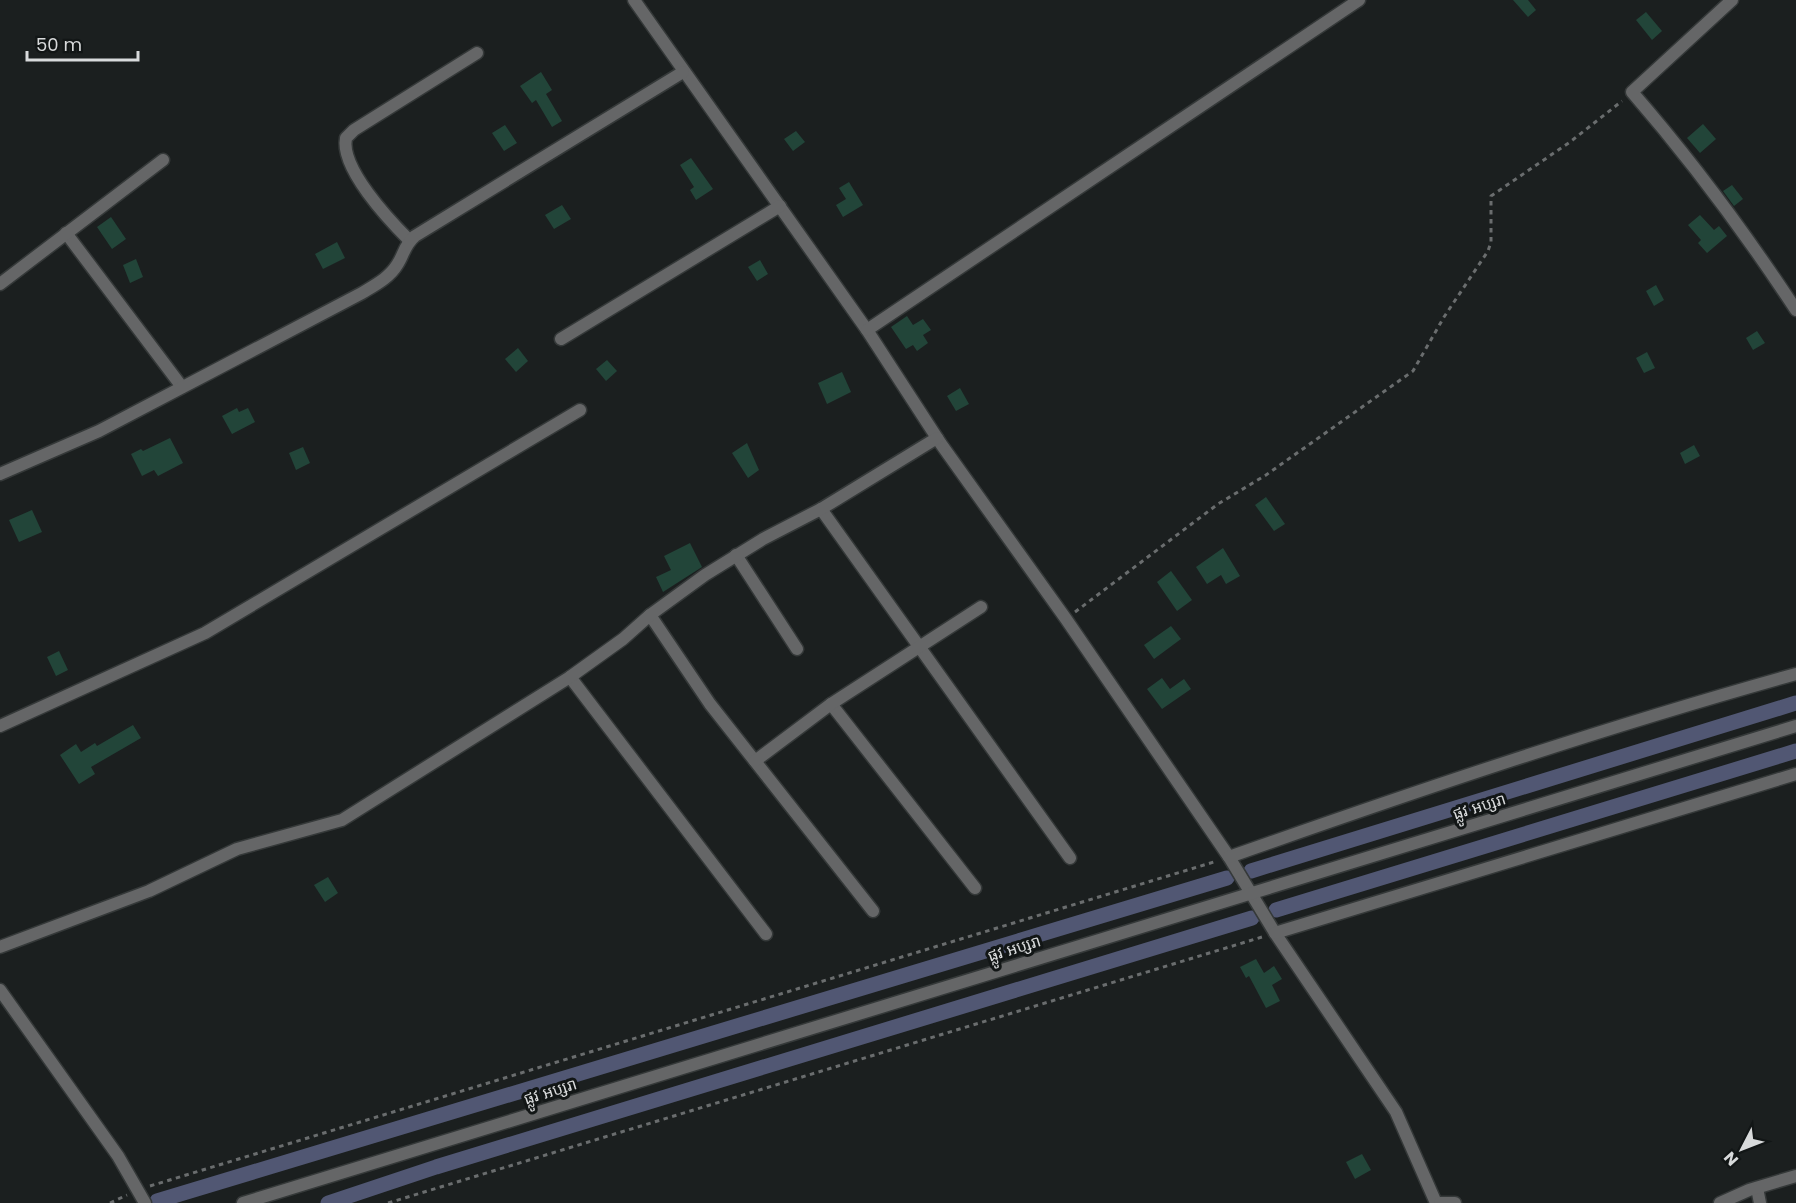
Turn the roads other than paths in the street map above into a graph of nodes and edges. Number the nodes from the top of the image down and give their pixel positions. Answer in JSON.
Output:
{"nodes":[{"id":1,"x":634,"y":0,"type":"edge"},
{"id":2,"x":1359,"y":0,"type":"edge"},
{"id":3,"x":1732,"y":0,"type":"edge"},
{"id":4,"x":477,"y":53,"type":"dead end"},
{"id":5,"x":683,"y":72,"type":"junction"},
{"id":6,"x":163,"y":160,"type":"dead end"},
{"id":7,"x":780,"y":206,"type":"junction"},
{"id":8,"x":66,"y":233,"type":"junction"},
{"id":9,"x":410,"y":240,"type":"junction"},
{"id":10,"x":0,"y":284,"type":"edge"},
{"id":11,"x":1796,"y":310,"type":"edge"},
{"id":12,"x":867,"y":330,"type":"junction"},
{"id":13,"x":561,"y":339,"type":"dead end"},
{"id":14,"x":182,"y":387,"type":"junction"},
{"id":15,"x":580,"y":410,"type":"dead end"},
{"id":16,"x":937,"y":438,"type":"junction"},
{"id":17,"x":0,"y":474,"type":"edge"},
{"id":18,"x":821,"y":509,"type":"junction"},
{"id":19,"x":736,"y":555,"type":"junction"},
{"id":20,"x":981,"y":607,"type":"dead end"},
{"id":21,"x":650,"y":615,"type":"junction"},
{"id":22,"x":920,"y":645,"type":"junction"},
{"id":23,"x":797,"y":649,"type":"dead end"},
{"id":24,"x":1796,"y":674,"type":"edge"},
{"id":25,"x":570,"y":677,"type":"junction"},
{"id":26,"x":831,"y":704,"type":"junction"},
{"id":27,"x":0,"y":726,"type":"edge"},
{"id":28,"x":1796,"y":726,"type":"edge"},
{"id":29,"x":754,"y":761,"type":"junction"},
{"id":30,"x":1796,"y":774,"type":"edge"},
{"id":31,"x":1229,"y":857,"type":"junction"},
{"id":32,"x":1070,"y":858,"type":"dead end"},
{"id":33,"x":975,"y":888,"type":"dead end"},
{"id":34,"x":1252,"y":893,"type":"junction"},
{"id":35,"x":873,"y":911,"type":"dead end"},
{"id":36,"x":1275,"y":933,"type":"junction"},
{"id":37,"x":766,"y":934,"type":"dead end"},
{"id":38,"x":0,"y":947,"type":"edge"},
{"id":39,"x":0,"y":990,"type":"edge"},
{"id":40,"x":1796,"y":1176,"type":"edge"},
{"id":41,"x":1757,"y":1188,"type":"junction"},
{"id":42,"x":145,"y":1203,"type":"edge"},
{"id":43,"x":243,"y":1203,"type":"edge"},
{"id":44,"x":1438,"y":1203,"type":"edge"},
{"id":45,"x":1455,"y":1203,"type":"edge"},
{"id":46,"x":1720,"y":1203,"type":"edge"},
{"id":47,"x":1760,"y":1203,"type":"edge"}],
"edges":[{"from":1,"to":5,"type":"street"},
{"from":2,"to":12,"type":"street"},
{"from":3,"to":11,"type":"street"},
{"from":4,"to":9,"type":"street"},
{"from":5,"to":7,"type":"street"},
{"from":5,"to":9,"type":"street"},
{"from":6,"to":8,"type":"street"},
{"from":7,"to":12,"type":"street"},
{"from":7,"to":13,"type":"street"},
{"from":8,"to":10,"type":"street"},
{"from":8,"to":14,"type":"street"},
{"from":9,"to":14,"type":"street"},
{"from":12,"to":16,"type":"street"},
{"from":14,"to":17,"type":"street"},
{"from":15,"to":27,"type":"street"},
{"from":16,"to":18,"type":"street"},
{"from":16,"to":31,"type":"street"},
{"from":18,"to":19,"type":"street"},
{"from":18,"to":22,"type":"street"},
{"from":19,"to":21,"type":"street"},
{"from":19,"to":23,"type":"street"},
{"from":20,"to":22,"type":"street"},
{"from":21,"to":25,"type":"street"},
{"from":21,"to":29,"type":"street"},
{"from":22,"to":26,"type":"street"},
{"from":22,"to":32,"type":"street"},
{"from":24,"to":31,"type":"street"},
{"from":25,"to":37,"type":"street"},
{"from":25,"to":38,"type":"street"},
{"from":26,"to":29,"type":"street"},
{"from":26,"to":33,"type":"street"},
{"from":28,"to":34,"type":"street","name":"ផ្លូវ អប្សរា"},
{"from":29,"to":35,"type":"street"},
{"from":30,"to":36,"type":"street"},
{"from":31,"to":34,"type":"street"},
{"from":34,"to":36,"type":"street"},
{"from":34,"to":43,"type":"street","name":"ផ្លូវ អប្សរា"},
{"from":36,"to":44,"type":"street"},
{"from":39,"to":42,"type":"street"},
{"from":40,"to":41,"type":"street"},
{"from":41,"to":46,"type":"street"},
{"from":41,"to":47,"type":"street"},
{"from":44,"to":45,"type":"street"}]}
